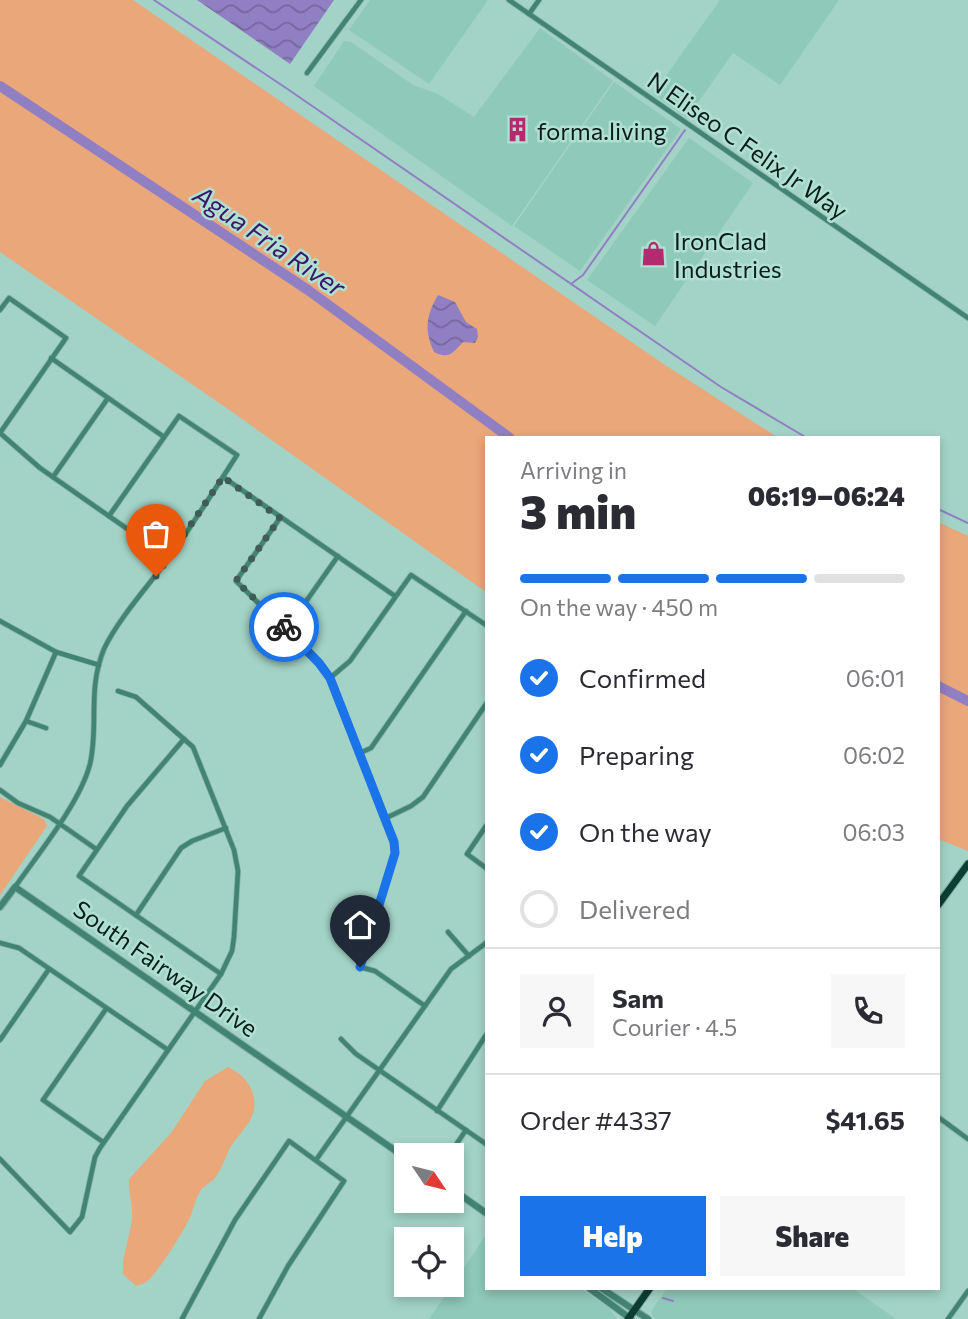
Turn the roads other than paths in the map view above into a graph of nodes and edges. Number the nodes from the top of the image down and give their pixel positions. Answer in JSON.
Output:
{"nodes":[{"id":1,"x":361,"y":0,"type":"edge"},
{"id":2,"x":509,"y":0,"type":"edge"},
{"id":3,"x":540,"y":0,"type":"edge"},
{"id":4,"x":530,"y":14,"type":"junction"},
{"id":5,"x":307,"y":73,"type":"dead end"},
{"id":6,"x":0,"y":310,"type":"edge"},
{"id":7,"x":968,"y":318,"type":"edge"},
{"id":8,"x":51,"y":358,"type":"junction"},
{"id":9,"x":108,"y":398,"type":"junction"},
{"id":10,"x":0,"y":433,"type":"edge"},
{"id":11,"x":164,"y":437,"type":"junction"},
{"id":12,"x":53,"y":477,"type":"junction"},
{"id":13,"x":223,"y":477,"type":"junction"},
{"id":14,"x":108,"y":516,"type":"junction"},
{"id":15,"x":280,"y":518,"type":"junction"},
{"id":16,"x":338,"y":556,"type":"junction"},
{"id":17,"x":169,"y":558,"type":"junction"},
{"id":18,"x":395,"y":596,"type":"junction"},
{"id":19,"x":466,"y":611,"type":"junction"},
{"id":20,"x":0,"y":621,"type":"edge"},
{"id":21,"x":485,"y":624,"type":"edge"},
{"id":22,"x":285,"y":628,"type":"junction"},
{"id":23,"x":56,"y":652,"type":"junction"},
{"id":24,"x":99,"y":665,"type":"junction"},
{"id":25,"x":330,"y":678,"type":"junction"},
{"id":26,"x":118,"y":691,"type":"dead end"},
{"id":27,"x":485,"y":705,"type":"edge"},
{"id":28,"x":26,"y":721,"type":"junction"},
{"id":29,"x":46,"y":729,"type":"dead end"},
{"id":30,"x":184,"y":739,"type":"junction"},
{"id":31,"x":360,"y":753,"type":"junction"},
{"id":32,"x":0,"y":765,"type":"edge"},
{"id":33,"x":0,"y":790,"type":"edge"},
{"id":34,"x":384,"y":818,"type":"junction"},
{"id":35,"x":59,"y":824,"type":"junction"},
{"id":36,"x":485,"y":827,"type":"edge"},
{"id":37,"x":226,"y":828,"type":"junction"},
{"id":38,"x":96,"y":849,"type":"junction"},
{"id":39,"x":968,"y":864,"type":"edge"},
{"id":40,"x":485,"y":867,"type":"edge"},
{"id":41,"x":15,"y":887,"type":"junction"},
{"id":42,"x":940,"y":902,"type":"edge"},
{"id":43,"x":0,"y":907,"type":"edge"},
{"id":44,"x":135,"y":915,"type":"junction"},
{"id":45,"x":449,"y":932,"type":"dead end"},
{"id":46,"x":0,"y":943,"type":"edge"},
{"id":47,"x":485,"y":944,"type":"edge"},
{"id":48,"x":469,"y":956,"type":"junction"},
{"id":49,"x":49,"y":968,"type":"junction"},
{"id":50,"x":221,"y":974,"type":"junction"},
{"id":51,"x":425,"y":1006,"type":"junction"},
{"id":52,"x":106,"y":1009,"type":"junction"},
{"id":53,"x":195,"y":1011,"type":"junction"},
{"id":54,"x":485,"y":1037,"type":"edge"},
{"id":55,"x":341,"y":1039,"type":"dead end"},
{"id":56,"x":0,"y":1040,"type":"edge"},
{"id":57,"x":168,"y":1051,"type":"junction"},
{"id":58,"x":379,"y":1071,"type":"junction"},
{"id":59,"x":437,"y":1111,"type":"junction"},
{"id":60,"x":348,"y":1117,"type":"junction"},
{"id":61,"x":940,"y":1118,"type":"edge"},
{"id":62,"x":466,"y":1130,"type":"junction"},
{"id":63,"x":968,"y":1139,"type":"edge"},
{"id":64,"x":103,"y":1142,"type":"junction"},
{"id":65,"x":457,"y":1143,"type":"edge"},
{"id":66,"x":485,"y":1143,"type":"edge"},
{"id":67,"x":394,"y":1150,"type":"edge"},
{"id":68,"x":0,"y":1159,"type":"edge"},
{"id":69,"x":316,"y":1160,"type":"junction"},
{"id":70,"x":464,"y":1197,"type":"edge"},
{"id":71,"x":485,"y":1212,"type":"edge"},
{"id":72,"x":592,"y":1290,"type":"edge"},
{"id":73,"x":603,"y":1290,"type":"edge"},
{"id":74,"x":649,"y":1290,"type":"edge"},
{"id":75,"x":968,"y":1291,"type":"edge"},
{"id":76,"x":630,"y":1316,"type":"edge"},
{"id":77,"x":182,"y":1319,"type":"edge"},
{"id":78,"x":259,"y":1319,"type":"edge"},
{"id":79,"x":648,"y":1319,"type":"edge"},
{"id":80,"x":948,"y":1319,"type":"edge"}],
"edges":[{"from":1,"to":5,"type":"street"},
{"from":2,"to":4,"type":"street","name":"N Eliseo C Felix Jr Way"},
{"from":3,"to":4,"type":"street"},
{"from":4,"to":7,"type":"street","name":"N Eliseo C Felix Jr Way"},
{"from":6,"to":8,"type":"street"},
{"from":8,"to":9,"type":"street"},
{"from":8,"to":10,"type":"street"},
{"from":9,"to":11,"type":"street"},
{"from":9,"to":12,"type":"street"},
{"from":10,"to":12,"type":"street"},
{"from":11,"to":13,"type":"street"},
{"from":11,"to":14,"type":"street"},
{"from":12,"to":14,"type":"street"},
{"from":13,"to":15,"type":"street"},
{"from":13,"to":17,"type":"street"},
{"from":14,"to":17,"type":"street"},
{"from":15,"to":16,"type":"street"},
{"from":15,"to":22,"type":"street"},
{"from":16,"to":18,"type":"street"},
{"from":16,"to":22,"type":"street"},
{"from":17,"to":24,"type":"street"},
{"from":18,"to":19,"type":"street"},
{"from":18,"to":25,"type":"street"},
{"from":19,"to":21,"type":"street"},
{"from":19,"to":31,"type":"street"},
{"from":20,"to":23,"type":"street"},
{"from":22,"to":25,"type":"street"},
{"from":23,"to":24,"type":"street"},
{"from":23,"to":28,"type":"street"},
{"from":24,"to":35,"type":"street"},
{"from":25,"to":31,"type":"street"},
{"from":26,"to":30,"type":"street"},
{"from":27,"to":34,"type":"street"},
{"from":28,"to":29,"type":"street"},
{"from":28,"to":32,"type":"street"},
{"from":30,"to":37,"type":"street"},
{"from":30,"to":38,"type":"street"},
{"from":31,"to":34,"type":"street"},
{"from":33,"to":35,"type":"street"},
{"from":34,"to":51,"type":"street"},
{"from":35,"to":38,"type":"street"},
{"from":35,"to":41,"type":"street"},
{"from":36,"to":40,"type":"street"},
{"from":37,"to":44,"type":"street"},
{"from":37,"to":50,"type":"street"},
{"from":38,"to":44,"type":"street"},
{"from":39,"to":42,"type":"main road"},
{"from":41,"to":43,"type":"street"},
{"from":41,"to":53,"type":"street","name":"South Fairway Drive"},
{"from":44,"to":50,"type":"street"},
{"from":45,"to":48,"type":"street"},
{"from":46,"to":49,"type":"street"},
{"from":47,"to":48,"type":"street"},
{"from":48,"to":51,"type":"street"},
{"from":49,"to":52,"type":"street"},
{"from":49,"to":56,"type":"street"},
{"from":50,"to":53,"type":"street"},
{"from":51,"to":58,"type":"street"},
{"from":52,"to":57,"type":"street"},
{"from":52,"to":64,"type":"street"},
{"from":53,"to":57,"type":"street"},
{"from":53,"to":60,"type":"street","name":"South Fairway Drive"},
{"from":54,"to":59,"type":"street"},
{"from":55,"to":58,"type":"street"},
{"from":57,"to":64,"type":"street"},
{"from":58,"to":59,"type":"street"},
{"from":58,"to":60,"type":"street"},
{"from":59,"to":62,"type":"street"},
{"from":60,"to":67,"type":"street","name":"South Fairway Drive"},
{"from":60,"to":69,"type":"street"},
{"from":61,"to":63,"type":"street"},
{"from":62,"to":65,"type":"street"},
{"from":62,"to":66,"type":"street"},
{"from":64,"to":68,"type":"street"},
{"from":69,"to":77,"type":"street"},
{"from":69,"to":78,"type":"street"},
{"from":70,"to":71,"type":"street"},
{"from":72,"to":76,"type":"street"},
{"from":73,"to":76,"type":"street"},
{"from":74,"to":76,"type":"main road"},
{"from":75,"to":80,"type":"street"},
{"from":76,"to":79,"type":"street"}]}
